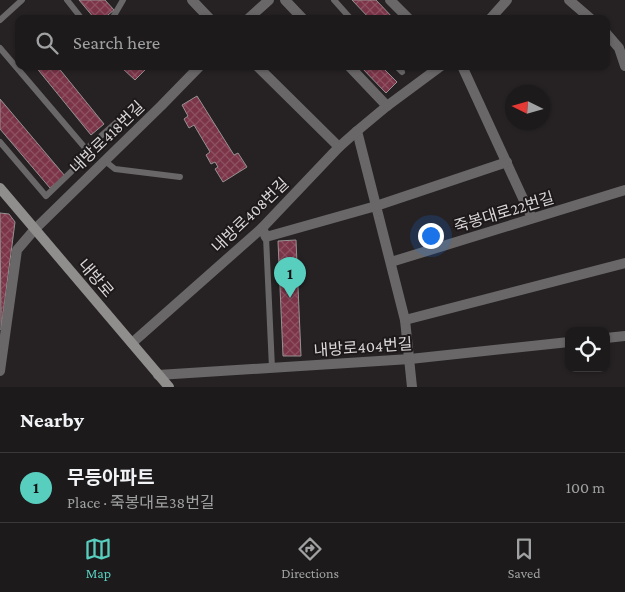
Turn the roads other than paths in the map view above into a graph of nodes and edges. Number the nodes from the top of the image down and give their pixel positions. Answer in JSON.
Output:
{"nodes":[{"id":1,"x":22,"y":0,"type":"edge"},
{"id":2,"x":67,"y":0,"type":"edge"},
{"id":3,"x":123,"y":0,"type":"edge"},
{"id":4,"x":192,"y":0,"type":"edge"},
{"id":5,"x":269,"y":0,"type":"edge"},
{"id":6,"x":285,"y":0,"type":"edge"},
{"id":7,"x":334,"y":0,"type":"edge"},
{"id":8,"x":390,"y":0,"type":"edge"},
{"id":9,"x":507,"y":0,"type":"edge"},
{"id":10,"x":568,"y":0,"type":"edge"},
{"id":11,"x":79,"y":15,"type":"edge"},
{"id":12,"x":114,"y":15,"type":"edge"},
{"id":13,"x":206,"y":15,"type":"edge"},
{"id":14,"x":252,"y":15,"type":"edge"},
{"id":15,"x":299,"y":15,"type":"edge"},
{"id":16,"x":347,"y":15,"type":"edge"},
{"id":17,"x":405,"y":15,"type":"edge"},
{"id":18,"x":494,"y":15,"type":"edge"},
{"id":19,"x":586,"y":15,"type":"edge"},
{"id":20,"x":0,"y":20,"type":"edge"},
{"id":21,"x":610,"y":38,"type":"edge"},
{"id":22,"x":0,"y":48,"type":"edge"},
{"id":23,"x":15,"y":66,"type":"edge"},
{"id":24,"x":625,"y":66,"type":"edge"},
{"id":25,"x":19,"y":70,"type":"edge"},
{"id":26,"x":196,"y":70,"type":"edge"},
{"id":27,"x":261,"y":70,"type":"edge"},
{"id":28,"x":353,"y":70,"type":"edge"},
{"id":29,"x":436,"y":70,"type":"edge"},
{"id":30,"x":464,"y":70,"type":"edge"},
{"id":31,"x":387,"y":106,"type":"junction"},
{"id":32,"x":118,"y":121,"type":"dead end"},
{"id":33,"x":358,"y":131,"type":"junction"},
{"id":34,"x":0,"y":142,"type":"edge"},
{"id":35,"x":339,"y":147,"type":"junction"},
{"id":36,"x":86,"y":149,"type":"junction"},
{"id":37,"x":105,"y":161,"type":"junction"},
{"id":38,"x":508,"y":162,"type":"junction"},
{"id":39,"x":180,"y":177,"type":"dead end"},
{"id":40,"x":0,"y":188,"type":"edge"},
{"id":41,"x":625,"y":190,"type":"edge"},
{"id":42,"x":376,"y":206,"type":"junction"},
{"id":43,"x":532,"y":218,"type":"junction"},
{"id":44,"x":35,"y":229,"type":"junction"},
{"id":45,"x":264,"y":233,"type":"junction"},
{"id":46,"x":391,"y":262,"type":"junction"},
{"id":47,"x":625,"y":263,"type":"edge"},
{"id":48,"x":405,"y":320,"type":"junction"},
{"id":49,"x":625,"y":336,"type":"edge"},
{"id":50,"x":610,"y":338,"type":"edge"},
{"id":51,"x":565,"y":342,"type":"edge"},
{"id":52,"x":132,"y":343,"type":"junction"},
{"id":53,"x":410,"y":359,"type":"junction"},
{"id":54,"x":272,"y":368,"type":"junction"},
{"id":55,"x":0,"y":370,"type":"edge"},
{"id":56,"x":158,"y":375,"type":"junction"},
{"id":57,"x":169,"y":387,"type":"edge"},
{"id":58,"x":412,"y":387,"type":"edge"}],
"edges":[{"from":1,"to":20,"type":"lane"},
{"from":2,"to":11,"type":"lane"},
{"from":3,"to":12,"type":"lane"},
{"from":4,"to":13,"type":"street"},
{"from":5,"to":14,"type":"street"},
{"from":6,"to":15,"type":"street"},
{"from":7,"to":16,"type":"lane"},
{"from":8,"to":17,"type":"street"},
{"from":9,"to":18,"type":"street"},
{"from":10,"to":19,"type":"street"},
{"from":21,"to":24,"type":"street"},
{"from":22,"to":23,"type":"lane"},
{"from":25,"to":36,"type":"lane"},
{"from":26,"to":37,"type":"street","name":"내방로418번길"},
{"from":27,"to":35,"type":"street"},
{"from":28,"to":31,"type":"street"},
{"from":29,"to":31,"type":"street","name":"내방로408번길"},
{"from":30,"to":38,"type":"street"},
{"from":31,"to":33,"type":"street","name":"내방로408번길"},
{"from":32,"to":36,"type":"lane"},
{"from":33,"to":35,"type":"street","name":"내방로408번길"},
{"from":33,"to":42,"type":"street"},
{"from":34,"to":36,"type":"lane"},
{"from":35,"to":45,"type":"street","name":"내방로408번길"},
{"from":37,"to":39,"type":"lane"},
{"from":37,"to":44,"type":"street","name":"내방로418번길"},
{"from":38,"to":42,"type":"street"},
{"from":38,"to":43,"type":"street"},
{"from":40,"to":44,"type":"street","name":"내방로"},
{"from":41,"to":43,"type":"street","name":"죽봉대로22번길"},
{"from":42,"to":45,"type":"street"},
{"from":42,"to":46,"type":"street"},
{"from":43,"to":46,"type":"street","name":"죽봉대로22번길"},
{"from":44,"to":52,"type":"street","name":"내방로"},
{"from":44,"to":55,"type":"street","name":"내방로418번길"},
{"from":45,"to":52,"type":"street","name":"내방로408번길"},
{"from":45,"to":54,"type":"lane"},
{"from":46,"to":48,"type":"street"},
{"from":47,"to":48,"type":"street"},
{"from":48,"to":53,"type":"street"},
{"from":49,"to":50,"type":"street"},
{"from":51,"to":53,"type":"street","name":"내방로404번길"},
{"from":52,"to":56,"type":"street","name":"내방로"},
{"from":53,"to":54,"type":"street","name":"내방로404번길"},
{"from":53,"to":58,"type":"street"},
{"from":54,"to":56,"type":"street","name":"내방로404번길"},
{"from":56,"to":57,"type":"street","name":"내방로"}]}
